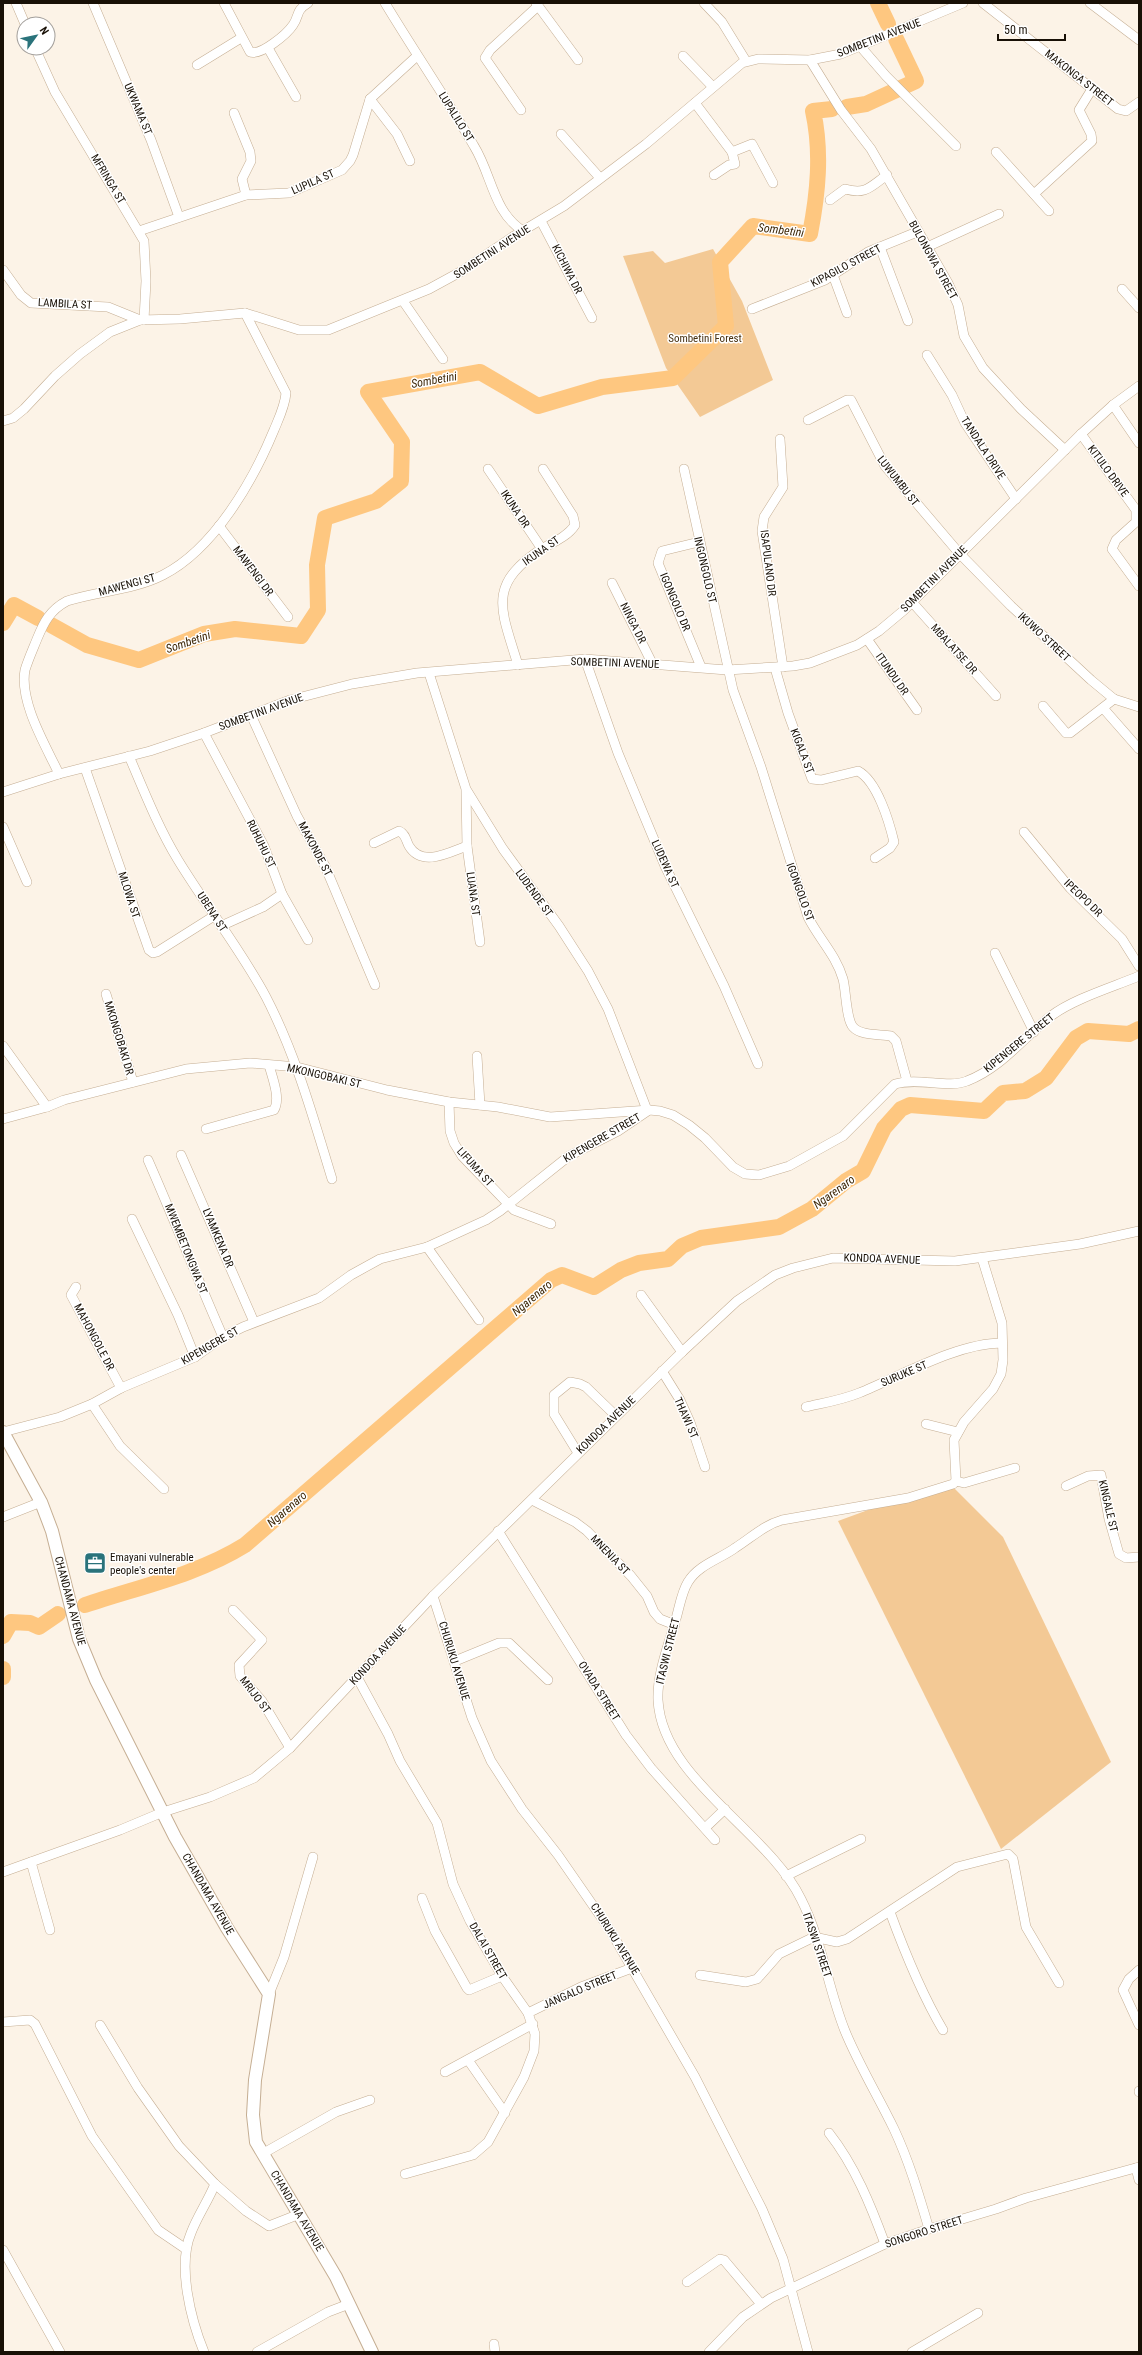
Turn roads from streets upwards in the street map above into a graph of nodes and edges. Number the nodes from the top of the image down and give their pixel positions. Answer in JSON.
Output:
{"nodes":[{"id":1,"x":16,"y":3,"type":"edge"},
{"id":2,"x":93,"y":3,"type":"edge"},
{"id":3,"x":224,"y":3,"type":"edge"},
{"id":4,"x":308,"y":3,"type":"edge"},
{"id":5,"x":385,"y":3,"type":"edge"},
{"id":6,"x":704,"y":3,"type":"edge"},
{"id":7,"x":963,"y":3,"type":"edge"},
{"id":8,"x":983,"y":3,"type":"edge"},
{"id":9,"x":1090,"y":3,"type":"edge"},
{"id":10,"x":537,"y":5,"type":"edge"},
{"id":11,"x":22,"y":16,"type":"edge"},
{"id":12,"x":241,"y":38,"type":"junction"},
{"id":13,"x":1139,"y":40,"type":"edge"},
{"id":14,"x":860,"y":46,"type":"junction"},
{"id":15,"x":268,"y":48,"type":"junction"},
{"id":16,"x":38,"y":56,"type":"edge"},
{"id":17,"x":417,"y":56,"type":"junction"},
{"id":18,"x":683,"y":56,"type":"dead end"},
{"id":19,"x":578,"y":60,"type":"dead end"},
{"id":20,"x":810,"y":60,"type":"junction"},
{"id":21,"x":746,"y":61,"type":"junction"},
{"id":22,"x":197,"y":65,"type":"dead end"},
{"id":23,"x":712,"y":86,"type":"junction"},
{"id":24,"x":1092,"y":90,"type":"junction"},
{"id":25,"x":296,"y":97,"type":"dead end"},
{"id":26,"x":370,"y":99,"type":"junction"},
{"id":27,"x":1139,"y":102,"type":"edge"},
{"id":28,"x":695,"y":103,"type":"junction"},
{"id":29,"x":521,"y":110,"type":"dead end"},
{"id":30,"x":234,"y":113,"type":"dead end"},
{"id":31,"x":561,"y":134,"type":"dead end"},
{"id":32,"x":956,"y":146,"type":"dead end"},
{"id":33,"x":732,"y":152,"type":"junction"},
{"id":34,"x":996,"y":152,"type":"dead end"},
{"id":35,"x":410,"y":161,"type":"dead end"},
{"id":36,"x":714,"y":175,"type":"dead end"},
{"id":37,"x":886,"y":175,"type":"junction"},
{"id":38,"x":600,"y":178,"type":"junction"},
{"id":39,"x":773,"y":183,"type":"dead end"},
{"id":40,"x":1034,"y":194,"type":"junction"},
{"id":41,"x":246,"y":195,"type":"junction"},
{"id":42,"x":830,"y":200,"type":"dead end"},
{"id":43,"x":1049,"y":211,"type":"dead end"},
{"id":44,"x":999,"y":214,"type":"dead end"},
{"id":45,"x":179,"y":217,"type":"junction"},
{"id":46,"x":541,"y":221,"type":"junction"},
{"id":47,"x":139,"y":231,"type":"junction"},
{"id":48,"x":523,"y":231,"type":"junction"},
{"id":49,"x":918,"y":232,"type":"junction"},
{"id":50,"x":880,"y":247,"type":"junction"},
{"id":51,"x":927,"y":247,"type":"junction"},
{"id":52,"x":3,"y":270,"type":"edge"},
{"id":53,"x":833,"y":275,"type":"junction"},
{"id":54,"x":1122,"y":289,"type":"dead end"},
{"id":55,"x":403,"y":301,"type":"junction"},
{"id":56,"x":1139,"y":308,"type":"edge"},
{"id":57,"x":752,"y":309,"type":"dead end"},
{"id":58,"x":245,"y":313,"type":"junction"},
{"id":59,"x":847,"y":313,"type":"dead end"},
{"id":60,"x":592,"y":318,"type":"dead end"},
{"id":61,"x":142,"y":320,"type":"junction"},
{"id":62,"x":908,"y":321,"type":"dead end"},
{"id":63,"x":927,"y":355,"type":"dead end"},
{"id":64,"x":443,"y":359,"type":"dead end"},
{"id":65,"x":1139,"y":386,"type":"edge"},
{"id":66,"x":1113,"y":405,"type":"junction"},
{"id":67,"x":808,"y":420,"type":"dead end"},
{"id":68,"x":3,"y":421,"type":"edge"},
{"id":69,"x":1081,"y":434,"type":"junction"},
{"id":70,"x":780,"y":439,"type":"dead end"},
{"id":71,"x":1139,"y":443,"type":"edge"},
{"id":72,"x":1065,"y":450,"type":"junction"},
{"id":73,"x":488,"y":469,"type":"dead end"},
{"id":74,"x":543,"y":470,"type":"dead end"},
{"id":75,"x":684,"y":470,"type":"dead end"},
{"id":76,"x":1016,"y":499,"type":"junction"},
{"id":77,"x":219,"y":526,"type":"junction"},
{"id":78,"x":699,"y":542,"type":"junction"},
{"id":79,"x":542,"y":549,"type":"junction"},
{"id":80,"x":959,"y":553,"type":"junction"},
{"id":81,"x":612,"y":583,"type":"dead end"},
{"id":82,"x":1139,"y":586,"type":"edge"},
{"id":83,"x":912,"y":602,"type":"junction"},
{"id":84,"x":288,"y":617,"type":"dead end"},
{"id":85,"x":867,"y":639,"type":"junction"},
{"id":86,"x":585,"y":659,"type":"junction"},
{"id":87,"x":652,"y":664,"type":"junction"},
{"id":88,"x":518,"y":665,"type":"junction"},
{"id":89,"x":701,"y":667,"type":"junction"},
{"id":90,"x":779,"y":668,"type":"junction"},
{"id":91,"x":727,"y":670,"type":"junction"},
{"id":92,"x":429,"y":673,"type":"junction"},
{"id":93,"x":996,"y":696,"type":"dead end"},
{"id":94,"x":1114,"y":699,"type":"junction"},
{"id":95,"x":1043,"y":706,"type":"dead end"},
{"id":96,"x":1139,"y":707,"type":"edge"},
{"id":97,"x":1103,"y":708,"type":"junction"},
{"id":98,"x":917,"y":710,"type":"dead end"},
{"id":99,"x":251,"y":715,"type":"junction"},
{"id":100,"x":204,"y":733,"type":"junction"},
{"id":101,"x":1139,"y":749,"type":"edge"},
{"id":102,"x":128,"y":756,"type":"junction"},
{"id":103,"x":85,"y":768,"type":"junction"},
{"id":104,"x":59,"y":774,"type":"junction"},
{"id":105,"x":466,"y":789,"type":"junction"},
{"id":106,"x":3,"y":792,"type":"edge"},
{"id":107,"x":3,"y":827,"type":"edge"},
{"id":108,"x":1024,"y":832,"type":"dead end"},
{"id":109,"x":374,"y":843,"type":"dead end"},
{"id":110,"x":467,"y":846,"type":"junction"},
{"id":111,"x":875,"y":858,"type":"dead end"},
{"id":112,"x":27,"y":882,"type":"dead end"},
{"id":113,"x":282,"y":894,"type":"junction"},
{"id":114,"x":214,"y":916,"type":"junction"},
{"id":115,"x":221,"y":926,"type":"junction"},
{"id":116,"x":308,"y":940,"type":"dead end"},
{"id":117,"x":480,"y":942,"type":"dead end"},
{"id":118,"x":995,"y":953,"type":"dead end"},
{"id":119,"x":1139,"y":966,"type":"edge"},
{"id":120,"x":1139,"y":976,"type":"edge"},
{"id":121,"x":374,"y":985,"type":"dead end"},
{"id":122,"x":106,"y":994,"type":"dead end"},
{"id":123,"x":1034,"y":1032,"type":"junction"},
{"id":124,"x":3,"y":1046,"type":"edge"},
{"id":125,"x":477,"y":1056,"type":"dead end"},
{"id":126,"x":758,"y":1064,"type":"dead end"},
{"id":127,"x":269,"y":1065,"type":"junction"},
{"id":128,"x":298,"y":1067,"type":"junction"},
{"id":129,"x":907,"y":1080,"type":"junction"},
{"id":130,"x":133,"y":1082,"type":"junction"},
{"id":131,"x":449,"y":1102,"type":"junction"},
{"id":132,"x":480,"y":1105,"type":"junction"},
{"id":133,"x":47,"y":1107,"type":"junction"},
{"id":134,"x":648,"y":1110,"type":"junction"},
{"id":135,"x":3,"y":1119,"type":"edge"},
{"id":136,"x":206,"y":1129,"type":"dead end"},
{"id":137,"x":181,"y":1155,"type":"dead end"},
{"id":138,"x":148,"y":1160,"type":"dead end"},
{"id":139,"x":332,"y":1179,"type":"dead end"},
{"id":140,"x":509,"y":1204,"type":"junction"},
{"id":141,"x":132,"y":1218,"type":"dead end"},
{"id":142,"x":550,"y":1224,"type":"dead end"},
{"id":143,"x":1139,"y":1231,"type":"edge"},
{"id":144,"x":427,"y":1247,"type":"junction"},
{"id":145,"x":982,"y":1258,"type":"junction"},
{"id":146,"x":367,"y":1265,"type":"joint"},
{"id":147,"x":76,"y":1287,"type":"dead end"},
{"id":148,"x":640,"y":1295,"type":"dead end"},
{"id":149,"x":479,"y":1320,"type":"dead end"},
{"id":150,"x":254,"y":1322,"type":"junction"},
{"id":151,"x":223,"y":1337,"type":"junction"},
{"id":152,"x":1002,"y":1343,"type":"junction"},
{"id":153,"x":682,"y":1352,"type":"junction"},
{"id":154,"x":195,"y":1357,"type":"junction"},
{"id":155,"x":662,"y":1371,"type":"junction"},
{"id":156,"x":121,"y":1388,"type":"junction"},
{"id":157,"x":92,"y":1404,"type":"junction"},
{"id":158,"x":806,"y":1407,"type":"dead end"},
{"id":159,"x":616,"y":1416,"type":"junction"},
{"id":160,"x":926,"y":1424,"type":"dead end"},
{"id":161,"x":3,"y":1432,"type":"edge"},
{"id":162,"x":958,"y":1432,"type":"junction"},
{"id":163,"x":578,"y":1454,"type":"junction"},
{"id":164,"x":705,"y":1467,"type":"dead end"},
{"id":165,"x":1015,"y":1468,"type":"dead end"},
{"id":166,"x":956,"y":1481,"type":"junction"},
{"id":167,"x":1066,"y":1486,"type":"dead end"},
{"id":168,"x":164,"y":1488,"type":"dead end"},
{"id":169,"x":532,"y":1500,"type":"junction"},
{"id":170,"x":41,"y":1502,"type":"junction"},
{"id":171,"x":3,"y":1517,"type":"edge"},
{"id":172,"x":498,"y":1531,"type":"junction"},
{"id":173,"x":1139,"y":1557,"type":"edge"},
{"id":174,"x":433,"y":1596,"type":"junction"},
{"id":175,"x":233,"y":1610,"type":"dead end"},
{"id":176,"x":675,"y":1625,"type":"junction"},
{"id":177,"x":455,"y":1661,"type":"junction"},
{"id":178,"x":357,"y":1677,"type":"junction"},
{"id":179,"x":548,"y":1680,"type":"dead end"},
{"id":180,"x":290,"y":1748,"type":"junction"},
{"id":181,"x":725,"y":1810,"type":"junction"},
{"id":182,"x":163,"y":1812,"type":"junction"},
{"id":183,"x":705,"y":1828,"type":"junction"},
{"id":184,"x":860,"y":1839,"type":"dead end"},
{"id":185,"x":715,"y":1840,"type":"dead end"},
{"id":186,"x":313,"y":1857,"type":"dead end"},
{"id":187,"x":31,"y":1862,"type":"junction"},
{"id":188,"x":3,"y":1872,"type":"edge"},
{"id":189,"x":786,"y":1876,"type":"junction"},
{"id":190,"x":422,"y":1898,"type":"dead end"},
{"id":191,"x":890,"y":1912,"type":"junction"},
{"id":192,"x":50,"y":1930,"type":"dead end"},
{"id":193,"x":814,"y":1937,"type":"junction"},
{"id":194,"x":632,"y":1968,"type":"junction"},
{"id":195,"x":1139,"y":1970,"type":"edge"},
{"id":196,"x":700,"y":1975,"type":"dead end"},
{"id":197,"x":502,"y":1976,"type":"junction"},
{"id":198,"x":1059,"y":1983,"type":"dead end"},
{"id":199,"x":269,"y":1994,"type":"junction"},
{"id":200,"x":528,"y":2012,"type":"junction"},
{"id":201,"x":3,"y":2022,"type":"edge"},
{"id":202,"x":533,"y":2024,"type":"junction"},
{"id":203,"x":100,"y":2025,"type":"dead end"},
{"id":204,"x":1139,"y":2025,"type":"edge"},
{"id":205,"x":942,"y":2030,"type":"dead end"},
{"id":206,"x":468,"y":2060,"type":"junction"},
{"id":207,"x":446,"y":2072,"type":"dead end"},
{"id":208,"x":370,"y":2100,"type":"dead end"},
{"id":209,"x":505,"y":2113,"type":"junction"},
{"id":210,"x":829,"y":2133,"type":"dead end"},
{"id":211,"x":262,"y":2154,"type":"junction"},
{"id":212,"x":1138,"y":2168,"type":"edge"},
{"id":213,"x":405,"y":2174,"type":"dead end"},
{"id":214,"x":1139,"y":2180,"type":"edge"},
{"id":215,"x":215,"y":2184,"type":"junction"},
{"id":216,"x":298,"y":2215,"type":"junction"},
{"id":217,"x":928,"y":2229,"type":"junction"},
{"id":218,"x":885,"y":2244,"type":"junction"},
{"id":219,"x":186,"y":2249,"type":"junction"},
{"id":220,"x":3,"y":2250,"type":"edge"},
{"id":221,"x":688,"y":2282,"type":"dead end"},
{"id":222,"x":790,"y":2289,"type":"junction"},
{"id":223,"x":349,"y":2304,"type":"junction"},
{"id":224,"x":760,"y":2304,"type":"junction"},
{"id":225,"x":978,"y":2313,"type":"dead end"},
{"id":226,"x":60,"y":2352,"type":"edge"},
{"id":227,"x":204,"y":2352,"type":"edge"},
{"id":228,"x":257,"y":2352,"type":"edge"},
{"id":229,"x":372,"y":2352,"type":"edge"},
{"id":230,"x":709,"y":2352,"type":"edge"},
{"id":231,"x":808,"y":2352,"type":"edge"},
{"id":232,"x":912,"y":2352,"type":"edge"}],
"edges":[{"from":1,"to":11,"type":"street"},
{"from":2,"to":45,"type":"street","name":"UKWAMA ST"},
{"from":3,"to":12,"type":"street"},
{"from":4,"to":15,"type":"street"},
{"from":5,"to":17,"type":"street","name":"LUPALILO ST"},
{"from":6,"to":21,"type":"street"},
{"from":7,"to":14,"type":"street","name":"SOMBETINI AVENUE"},
{"from":8,"to":24,"type":"street","name":"MAKONGA STREET"},
{"from":9,"to":13,"type":"street"},
{"from":10,"to":19,"type":"street"},
{"from":10,"to":29,"type":"street"},
{"from":12,"to":15,"type":"street"},
{"from":12,"to":22,"type":"street"},
{"from":14,"to":20,"type":"street","name":"SOMBETINI AVENUE"},
{"from":14,"to":32,"type":"street"},
{"from":15,"to":25,"type":"street"},
{"from":16,"to":47,"type":"street","name":"MFRINGA ST"},
{"from":17,"to":26,"type":"street"},
{"from":17,"to":48,"type":"street","name":"LUPALILO ST"},
{"from":18,"to":23,"type":"street"},
{"from":20,"to":21,"type":"street","name":"SOMBETINI AVENUE"},
{"from":20,"to":37,"type":"street","name":"BULONGWA STREET"},
{"from":21,"to":23,"type":"street","name":"SOMBETINI AVENUE"},
{"from":23,"to":28,"type":"street","name":"SOMBETINI AVENUE"},
{"from":24,"to":27,"type":"street","name":"MAKONGA STREET"},
{"from":24,"to":40,"type":"street"},
{"from":26,"to":35,"type":"street"},
{"from":26,"to":41,"type":"street","name":"LUPILA ST"},
{"from":28,"to":33,"type":"street"},
{"from":28,"to":38,"type":"street","name":"SOMBETINI AVENUE"},
{"from":30,"to":41,"type":"street"},
{"from":31,"to":38,"type":"street"},
{"from":33,"to":36,"type":"street"},
{"from":33,"to":39,"type":"street"},
{"from":34,"to":40,"type":"street"},
{"from":37,"to":42,"type":"street"},
{"from":37,"to":49,"type":"street","name":"BULONGWA STREET"},
{"from":38,"to":46,"type":"street","name":"SOMBETINI AVENUE"},
{"from":40,"to":43,"type":"street"},
{"from":41,"to":45,"type":"street","name":"LUPILA ST"},
{"from":44,"to":51,"type":"street"},
{"from":45,"to":47,"type":"street","name":"LUPILA ST"},
{"from":46,"to":48,"type":"street","name":"SOMBETINI AVENUE"},
{"from":46,"to":60,"type":"street","name":"KICHIWA DR"},
{"from":47,"to":61,"type":"street","name":"MFRINGA ST"},
{"from":48,"to":55,"type":"street","name":"SOMBETINI AVENUE"},
{"from":49,"to":50,"type":"street","name":"KIPAGILO STREET"},
{"from":49,"to":51,"type":"street","name":"BULONGWA STREET"},
{"from":50,"to":53,"type":"street","name":"KIPAGILO STREET"},
{"from":50,"to":62,"type":"street"},
{"from":51,"to":72,"type":"street","name":"BULONGWA STREET"},
{"from":52,"to":61,"type":"street","name":"LAMBILA ST"},
{"from":53,"to":57,"type":"street","name":"KIPAGILO STREET"},
{"from":53,"to":59,"type":"street"},
{"from":54,"to":56,"type":"street"},
{"from":55,"to":58,"type":"street","name":"SOMBETINI AVENUE"},
{"from":55,"to":64,"type":"street"},
{"from":58,"to":61,"type":"street","name":"SOMBETINI AVENUE"},
{"from":58,"to":77,"type":"street","name":"MAWENGI ST"},
{"from":61,"to":68,"type":"street","name":"SOMBETINI AVENUE"},
{"from":63,"to":76,"type":"street","name":"TANDALA DRIVE"},
{"from":65,"to":66,"type":"street","name":"SOMBETINI AVENUE"},
{"from":66,"to":69,"type":"street","name":"SOMBETINI AVENUE"},
{"from":66,"to":71,"type":"street"},
{"from":67,"to":80,"type":"street","name":"LUWUMBU ST"},
{"from":69,"to":72,"type":"street","name":"SOMBETINI AVENUE"},
{"from":69,"to":82,"type":"street","name":"KITULO DRIVE"},
{"from":70,"to":90,"type":"street","name":"ISAPULANO DR"},
{"from":72,"to":76,"type":"street","name":"SOMBETINI AVENUE"},
{"from":73,"to":79,"type":"street","name":"IKUNA DR"},
{"from":74,"to":79,"type":"street","name":"IKUNA ST"},
{"from":75,"to":78,"type":"street","name":"INGONGOLO ST"},
{"from":76,"to":80,"type":"street","name":"SOMBETINI AVENUE"},
{"from":77,"to":84,"type":"street","name":"MAWENGI DR"},
{"from":77,"to":104,"type":"street","name":"MAWENGI ST"},
{"from":78,"to":89,"type":"street","name":"IGONGOLO DR"},
{"from":78,"to":91,"type":"street","name":"INGONGOLO ST"},
{"from":79,"to":88,"type":"street","name":"IKUNA ST"},
{"from":80,"to":83,"type":"street","name":"SOMBETINI AVENUE"},
{"from":80,"to":94,"type":"street","name":"IKUWO STREET"},
{"from":81,"to":87,"type":"street","name":"NINGA DR"},
{"from":83,"to":85,"type":"street","name":"SOMBETINI AVENUE"},
{"from":83,"to":93,"type":"street","name":"MBALATSE DR"},
{"from":85,"to":90,"type":"street","name":"SOMBETINI AVENUE"},
{"from":85,"to":98,"type":"street","name":"ITUNDU DR"},
{"from":86,"to":87,"type":"street","name":"SOMBETINI AVENUE"},
{"from":86,"to":88,"type":"street","name":"SOMBETINI AVENUE"},
{"from":86,"to":126,"type":"street","name":"LUDEWA ST"},
{"from":87,"to":89,"type":"street","name":"SOMBETINI AVENUE"},
{"from":88,"to":92,"type":"street","name":"SOMBETINI AVENUE"},
{"from":89,"to":91,"type":"street","name":"SOMBETINI AVENUE"},
{"from":90,"to":91,"type":"street","name":"SOMBETINI AVENUE"},
{"from":90,"to":111,"type":"street","name":"KIGALA ST"},
{"from":91,"to":129,"type":"street","name":"IGONGOLO ST"},
{"from":92,"to":99,"type":"street","name":"SOMBETINI AVENUE"},
{"from":92,"to":105,"type":"street","name":"LUDENDE ST"},
{"from":94,"to":96,"type":"street","name":"IKUWO STREET"},
{"from":94,"to":97,"type":"street"},
{"from":95,"to":97,"type":"street"},
{"from":97,"to":101,"type":"street"},
{"from":99,"to":100,"type":"street","name":"SOMBETINI AVENUE"},
{"from":99,"to":121,"type":"street","name":"MAKONDE ST"},
{"from":100,"to":102,"type":"street","name":"SOMBETINI AVENUE"},
{"from":100,"to":113,"type":"street","name":"RUHUHU ST"},
{"from":102,"to":103,"type":"street","name":"SOMBETINI AVENUE"},
{"from":102,"to":114,"type":"street","name":"UBENA ST"},
{"from":103,"to":104,"type":"street","name":"SOMBETINI AVENUE"},
{"from":103,"to":114,"type":"street","name":"MLOWA ST"},
{"from":104,"to":106,"type":"street","name":"SOMBETINI AVENUE"},
{"from":105,"to":110,"type":"street","name":"LUANA ST"},
{"from":105,"to":134,"type":"street","name":"LUDENDE ST"},
{"from":107,"to":112,"type":"street"},
{"from":108,"to":119,"type":"street","name":"IPEOPO DR"},
{"from":109,"to":110,"type":"street"},
{"from":110,"to":117,"type":"street","name":"LUANA ST"},
{"from":113,"to":115,"type":"street"},
{"from":113,"to":116,"type":"street","name":"RUHUHU ST"},
{"from":114,"to":115,"type":"street","name":"UBENA ST"},
{"from":115,"to":128,"type":"street","name":"UBENA ST"},
{"from":118,"to":123,"type":"street"},
{"from":120,"to":123,"type":"street","name":"KIPENGERE STREET"},
{"from":122,"to":130,"type":"street","name":"MKONGOBAKI DR"},
{"from":123,"to":129,"type":"street","name":"KIPENGERE STREET"},
{"from":124,"to":133,"type":"street"},
{"from":125,"to":132,"type":"street"},
{"from":127,"to":128,"type":"street","name":"MKONGOBAKI ST"},
{"from":127,"to":130,"type":"street","name":"MKONGOBAKI ST"},
{"from":127,"to":136,"type":"street"},
{"from":128,"to":131,"type":"street","name":"MKONGOBAKI ST"},
{"from":128,"to":139,"type":"street","name":"UBENA ST"},
{"from":129,"to":134,"type":"street","name":"KIPENGERE STREET"},
{"from":130,"to":133,"type":"street","name":"MKONGOBAKI ST"},
{"from":131,"to":132,"type":"street","name":"MKONGOBAKI ST"},
{"from":131,"to":140,"type":"street","name":"LIFUMA ST"},
{"from":132,"to":134,"type":"street","name":"MKONGOBAKI ST"},
{"from":133,"to":135,"type":"street","name":"MKONGOBAKI ST"},
{"from":134,"to":140,"type":"street","name":"KIPENGERE STREET"},
{"from":137,"to":150,"type":"street","name":"LYAMKENA DR"},
{"from":138,"to":151,"type":"street","name":"MWEMBETONGWA ST"},
{"from":140,"to":142,"type":"street","name":"LIFUMA ST"},
{"from":140,"to":144,"type":"street","name":"KIPENGERE STREET"},
{"from":141,"to":154,"type":"street"},
{"from":143,"to":145,"type":"street","name":"KONDOA AVENUE"},
{"from":144,"to":146,"type":"street","name":"KIPENGERE STREET"},
{"from":144,"to":149,"type":"street"},
{"from":145,"to":152,"type":"street"},
{"from":145,"to":153,"type":"street","name":"KONDOA AVENUE"},
{"from":146,"to":150,"type":"street","name":"KIPENGERE ST"},
{"from":147,"to":156,"type":"street","name":"MAHONGOLE DR"},
{"from":148,"to":153,"type":"street"},
{"from":150,"to":151,"type":"street","name":"KIPENGERE ST"},
{"from":151,"to":154,"type":"street","name":"KIPENGERE ST"},
{"from":152,"to":158,"type":"street","name":"SURUKE ST"},
{"from":152,"to":162,"type":"street"},
{"from":153,"to":155,"type":"street","name":"KONDOA AVENUE"},
{"from":154,"to":156,"type":"street","name":"KIPENGERE ST"},
{"from":155,"to":159,"type":"street","name":"KONDOA AVENUE"},
{"from":155,"to":164,"type":"street","name":"THAWI ST"},
{"from":156,"to":157,"type":"street","name":"KIPENGERE ST"},
{"from":157,"to":161,"type":"street","name":"KIPENGERE ST"},
{"from":157,"to":168,"type":"street"},
{"from":159,"to":163,"type":"street","name":"KONDOA AVENUE"},
{"from":159,"to":163,"type":"street"},
{"from":160,"to":162,"type":"street"},
{"from":161,"to":170,"type":"street","name":"CHANDAMA AVENUE"},
{"from":162,"to":166,"type":"street"},
{"from":163,"to":169,"type":"street","name":"KONDOA AVENUE"},
{"from":165,"to":166,"type":"street","name":"ITASWI STREET"},
{"from":166,"to":176,"type":"street","name":"ITASWI STREET"},
{"from":167,"to":173,"type":"street","name":"KINGALE ST"},
{"from":169,"to":172,"type":"street","name":"KONDOA AVENUE"},
{"from":169,"to":176,"type":"street","name":"MNENIA ST"},
{"from":170,"to":171,"type":"street"},
{"from":170,"to":182,"type":"street","name":"CHANDAMA AVENUE"},
{"from":172,"to":174,"type":"street","name":"KONDOA AVENUE"},
{"from":172,"to":183,"type":"street","name":"OVADA STREET"},
{"from":174,"to":177,"type":"street","name":"CHURUKU AVENUE"},
{"from":174,"to":178,"type":"street","name":"KONDOA AVENUE"},
{"from":175,"to":180,"type":"street","name":"MRIJO ST"},
{"from":176,"to":181,"type":"street","name":"ITASWI STREET"},
{"from":177,"to":179,"type":"street"},
{"from":177,"to":194,"type":"street","name":"CHURUKU AVENUE"},
{"from":178,"to":180,"type":"street","name":"KONDOA AVENUE"},
{"from":178,"to":197,"type":"street","name":"DALAI STREET"},
{"from":180,"to":182,"type":"street","name":"KONDOA AVENUE"},
{"from":181,"to":183,"type":"street"},
{"from":181,"to":189,"type":"street","name":"ITASWI STREET"},
{"from":182,"to":187,"type":"street","name":"KONDOA AVENUE"},
{"from":182,"to":199,"type":"street","name":"CHANDAMA AVENUE"},
{"from":183,"to":185,"type":"street","name":"OVADA STREET"},
{"from":184,"to":189,"type":"street"},
{"from":186,"to":199,"type":"street"},
{"from":187,"to":188,"type":"street","name":"KONDOA AVENUE"},
{"from":187,"to":192,"type":"street"},
{"from":189,"to":193,"type":"street","name":"ITASWI STREET"},
{"from":190,"to":197,"type":"street"},
{"from":191,"to":193,"type":"street"},
{"from":191,"to":198,"type":"street"},
{"from":191,"to":205,"type":"street"},
{"from":193,"to":196,"type":"street"},
{"from":193,"to":217,"type":"street","name":"ITASWI STREET"},
{"from":194,"to":200,"type":"street","name":"JANGALO STREET"},
{"from":194,"to":222,"type":"street","name":"CHURUKU AVENUE"},
{"from":195,"to":204,"type":"street"},
{"from":197,"to":200,"type":"street","name":"DALAI STREET"},
{"from":199,"to":211,"type":"street","name":"CHANDAMA AVENUE"},
{"from":200,"to":202,"type":"street","name":"DALAI STREET"},
{"from":201,"to":219,"type":"street"},
{"from":202,"to":206,"type":"street"},
{"from":202,"to":209,"type":"street","name":"DALAI STREET"},
{"from":203,"to":215,"type":"street"},
{"from":206,"to":207,"type":"street"},
{"from":206,"to":209,"type":"street"},
{"from":208,"to":211,"type":"street"},
{"from":209,"to":213,"type":"street","name":"DALAI STREET"},
{"from":210,"to":218,"type":"street"},
{"from":211,"to":216,"type":"street","name":"CHANDAMA AVENUE"},
{"from":212,"to":214,"type":"street"},
{"from":212,"to":217,"type":"street","name":"SONGORO STREET"},
{"from":215,"to":216,"type":"street"},
{"from":215,"to":219,"type":"street"},
{"from":216,"to":223,"type":"street","name":"CHANDAMA AVENUE"},
{"from":217,"to":218,"type":"street","name":"SONGORO STREET"},
{"from":218,"to":222,"type":"street","name":"SONGORO STREET"},
{"from":219,"to":227,"type":"street"},
{"from":220,"to":226,"type":"street"},
{"from":221,"to":224,"type":"street"},
{"from":222,"to":224,"type":"street","name":"SONGORO STREET"},
{"from":222,"to":231,"type":"street","name":"CHURUKU AVENUE"},
{"from":223,"to":228,"type":"street"},
{"from":223,"to":229,"type":"street","name":"CHANDAMA AVENUE"},
{"from":224,"to":230,"type":"street","name":"SONGORO STREET"},
{"from":225,"to":232,"type":"street"}]}
